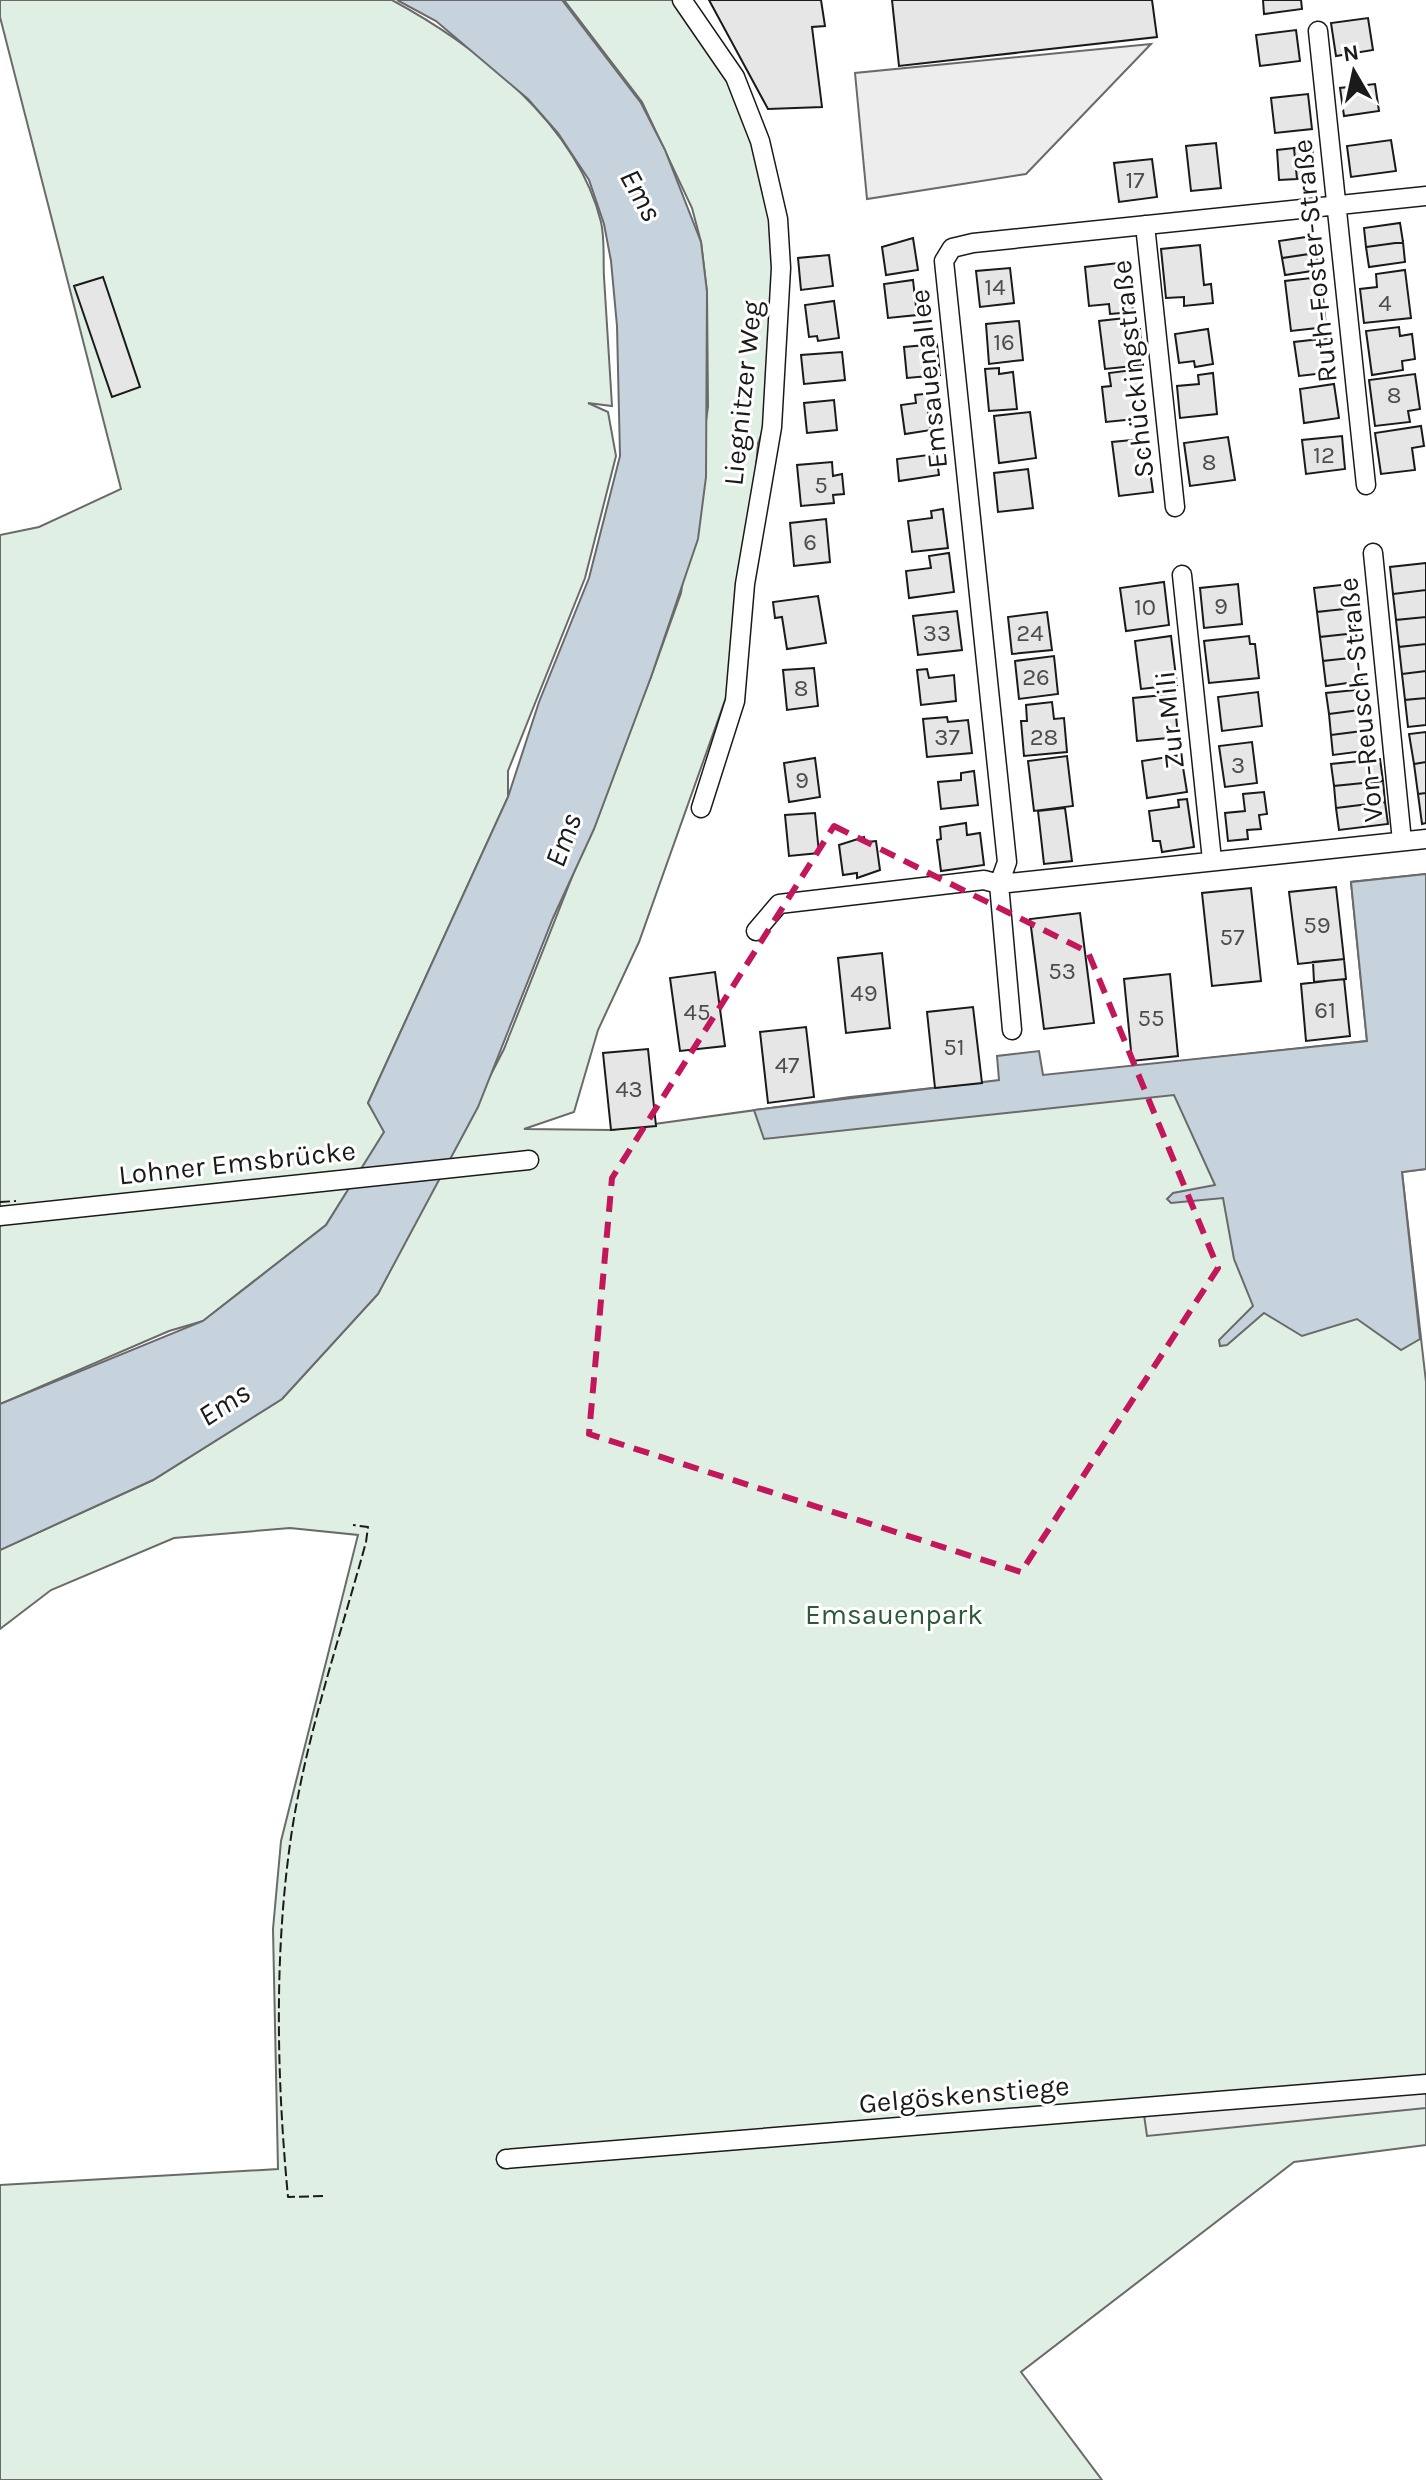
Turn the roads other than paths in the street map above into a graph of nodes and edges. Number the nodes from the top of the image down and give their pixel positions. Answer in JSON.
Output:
{"nodes":[{"id":1,"x":682,"y":0,"type":"edge"},
{"id":2,"x":1318,"y":31,"type":"dead end"},
{"id":3,"x":1426,"y":196,"type":"edge"},
{"id":4,"x":1336,"y":207,"type":"junction"},
{"id":5,"x":1145,"y":225,"type":"junction"},
{"id":6,"x":1366,"y":485,"type":"dead end"},
{"id":7,"x":1175,"y":507,"type":"dead end"},
{"id":8,"x":1373,"y":553,"type":"dead end"},
{"id":9,"x":1182,"y":575,"type":"dead end"},
{"id":10,"x":701,"y":808,"type":"dead end"},
{"id":11,"x":1426,"y":839,"type":"edge"},
{"id":12,"x":1402,"y":841,"type":"junction"},
{"id":13,"x":1212,"y":860,"type":"junction"},
{"id":14,"x":999,"y":884,"type":"junction"},
{"id":15,"x":756,"y":931,"type":"dead end"},
{"id":16,"x":1012,"y":1030,"type":"dead end"},
{"id":17,"x":529,"y":1160,"type":"dead end"},
{"id":18,"x":1,"y":1216,"type":"edge"},
{"id":19,"x":1426,"y":2084,"type":"edge"},
{"id":20,"x":506,"y":2159,"type":"dead end"}],
"edges":[{"from":1,"to":10,"type":"street","name":"Liegnitzer Weg"},
{"from":2,"to":4,"type":"street","name":"Ruth-Foster-Straße"},
{"from":3,"to":4,"type":"street","name":"Emsauenallee"},
{"from":4,"to":5,"type":"street","name":"Emsauenallee"},
{"from":4,"to":6,"type":"street","name":"Ruth-Foster-Straße"},
{"from":5,"to":7,"type":"street","name":"Schückingstraße"},
{"from":5,"to":14,"type":"street","name":"Emsauenallee"},
{"from":8,"to":12,"type":"street","name":"Von-Reusch-Straße"},
{"from":9,"to":13,"type":"street","name":"Zur Mili"},
{"from":11,"to":12,"type":"street"},
{"from":12,"to":13,"type":"street"},
{"from":13,"to":14,"type":"street"},
{"from":14,"to":15,"type":"street"},
{"from":14,"to":16,"type":"street","name":"Emsauenallee"},
{"from":17,"to":18,"type":"street","name":"Lohner Emsbrücke"},
{"from":19,"to":20,"type":"street","name":"Gelgöskenstiege"}]}
